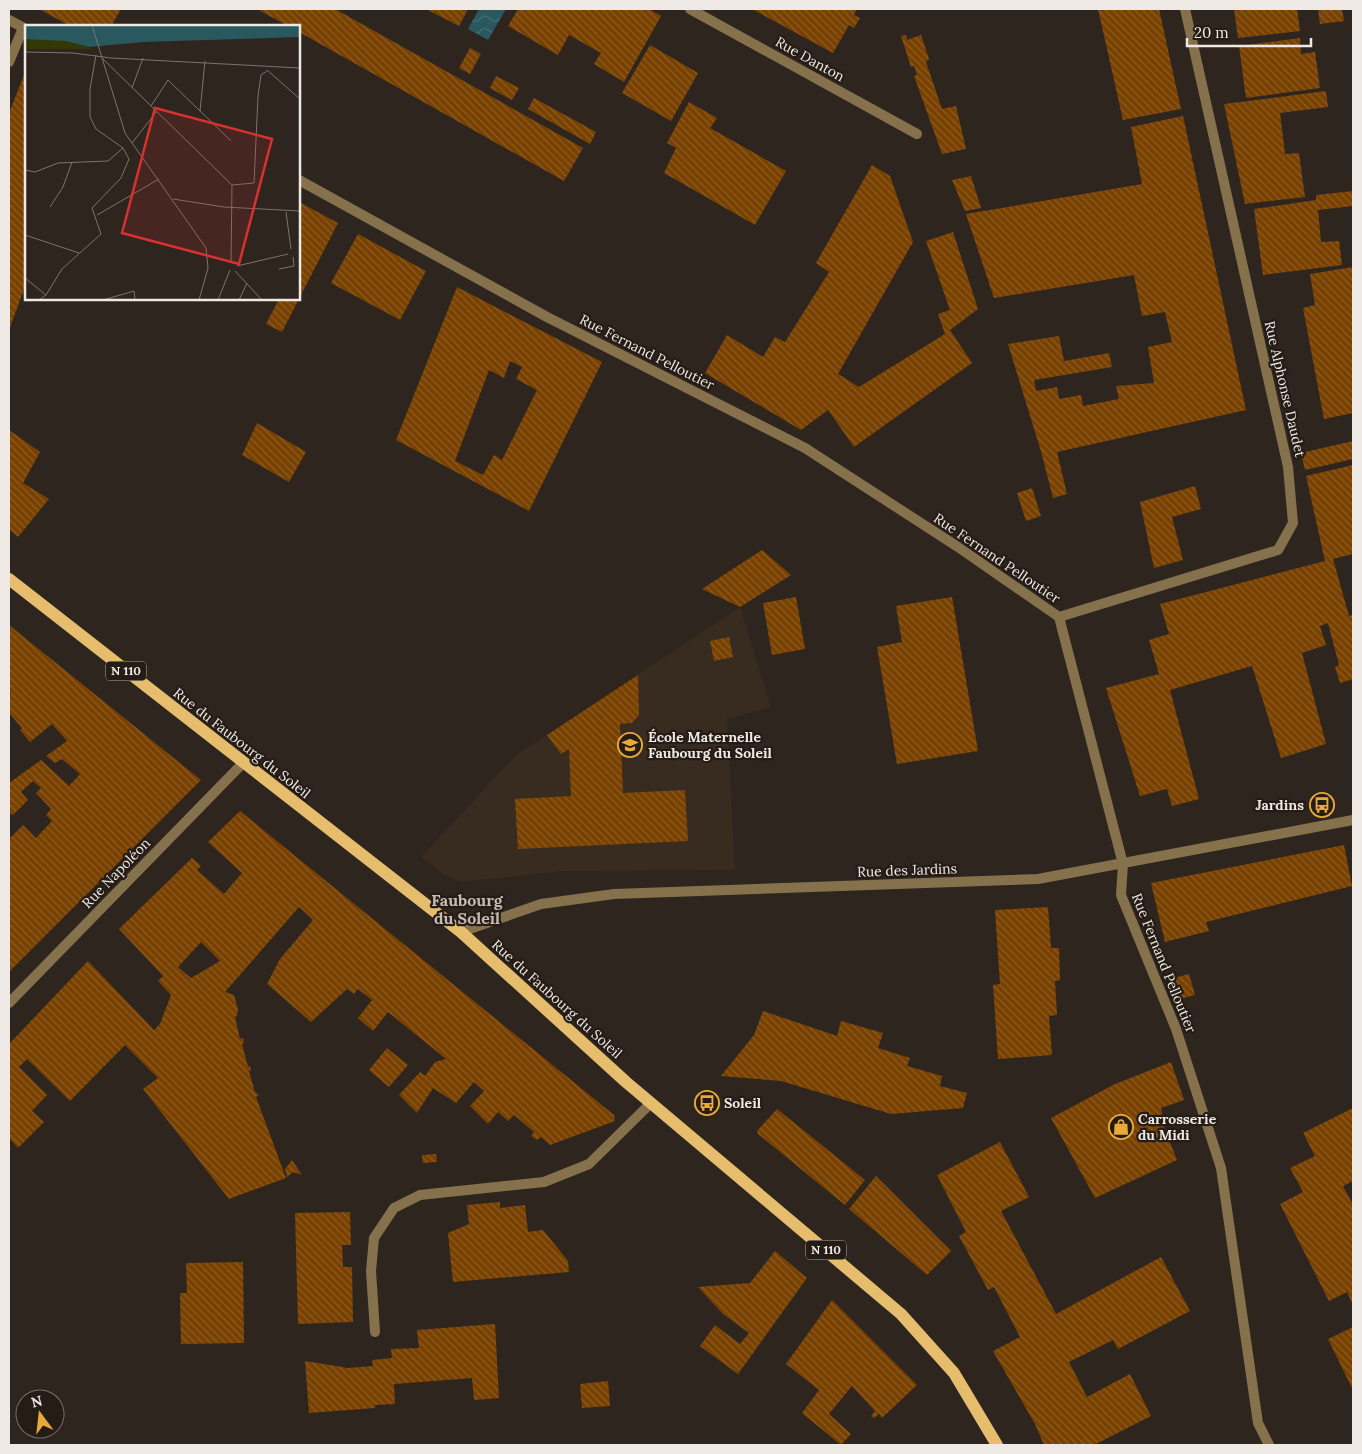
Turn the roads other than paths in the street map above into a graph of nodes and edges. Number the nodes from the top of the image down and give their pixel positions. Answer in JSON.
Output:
{"nodes":[{"id":1,"x":690,"y":9,"type":"edge"},
{"id":2,"x":1184,"y":9,"type":"edge"},
{"id":3,"x":9,"y":20,"type":"edge"},
{"id":4,"x":25,"y":28,"type":"edge"},
{"id":5,"x":9,"y":62,"type":"edge"},
{"id":6,"x":916,"y":134,"type":"dead end"},
{"id":7,"x":300,"y":181,"type":"edge"},
{"id":8,"x":9,"y":579,"type":"edge"},
{"id":9,"x":1059,"y":617,"type":"junction"},
{"id":10,"x":243,"y":763,"type":"junction"},
{"id":11,"x":1353,"y":820,"type":"edge"},
{"id":12,"x":1123,"y":864,"type":"junction"},
{"id":13,"x":461,"y":932,"type":"junction"},
{"id":14,"x":9,"y":1003,"type":"edge"},
{"id":15,"x":651,"y":1103,"type":"junction"},
{"id":16,"x":375,"y":1332,"type":"dead end"},
{"id":17,"x":997,"y":1445,"type":"edge"},
{"id":18,"x":1269,"y":1445,"type":"edge"}],
"edges":[{"from":1,"to":6,"type":"street","name":"Rue Danton"},
{"from":2,"to":9,"type":"street","name":"Rue Alphonse Daudet"},
{"from":3,"to":4,"type":"street"},
{"from":4,"to":5,"type":"street"},
{"from":7,"to":9,"type":"street","name":"Rue Fernand Pelloutier"},
{"from":8,"to":10,"type":"main road","name":"Rue du Faubourg du Soleil","number":"N 110"},
{"from":9,"to":12,"type":"street","name":"Rue Fernand Pelloutier"},
{"from":10,"to":13,"type":"main road","name":"Rue du Faubourg du Soleil","number":"N 110"},
{"from":10,"to":14,"type":"street","name":"Rue Napoléon"},
{"from":11,"to":12,"type":"street","name":"Rue des Jardins"},
{"from":12,"to":13,"type":"street","name":"Rue des Jardins"},
{"from":12,"to":18,"type":"street","name":"Rue Fernand Pelloutier"},
{"from":13,"to":15,"type":"main road","name":"Rue du Faubourg du Soleil","number":"N 110"},
{"from":15,"to":16,"type":"street"},
{"from":15,"to":17,"type":"main road","name":"Rue du Faubourg du Soleil","number":"N 110"}]}
